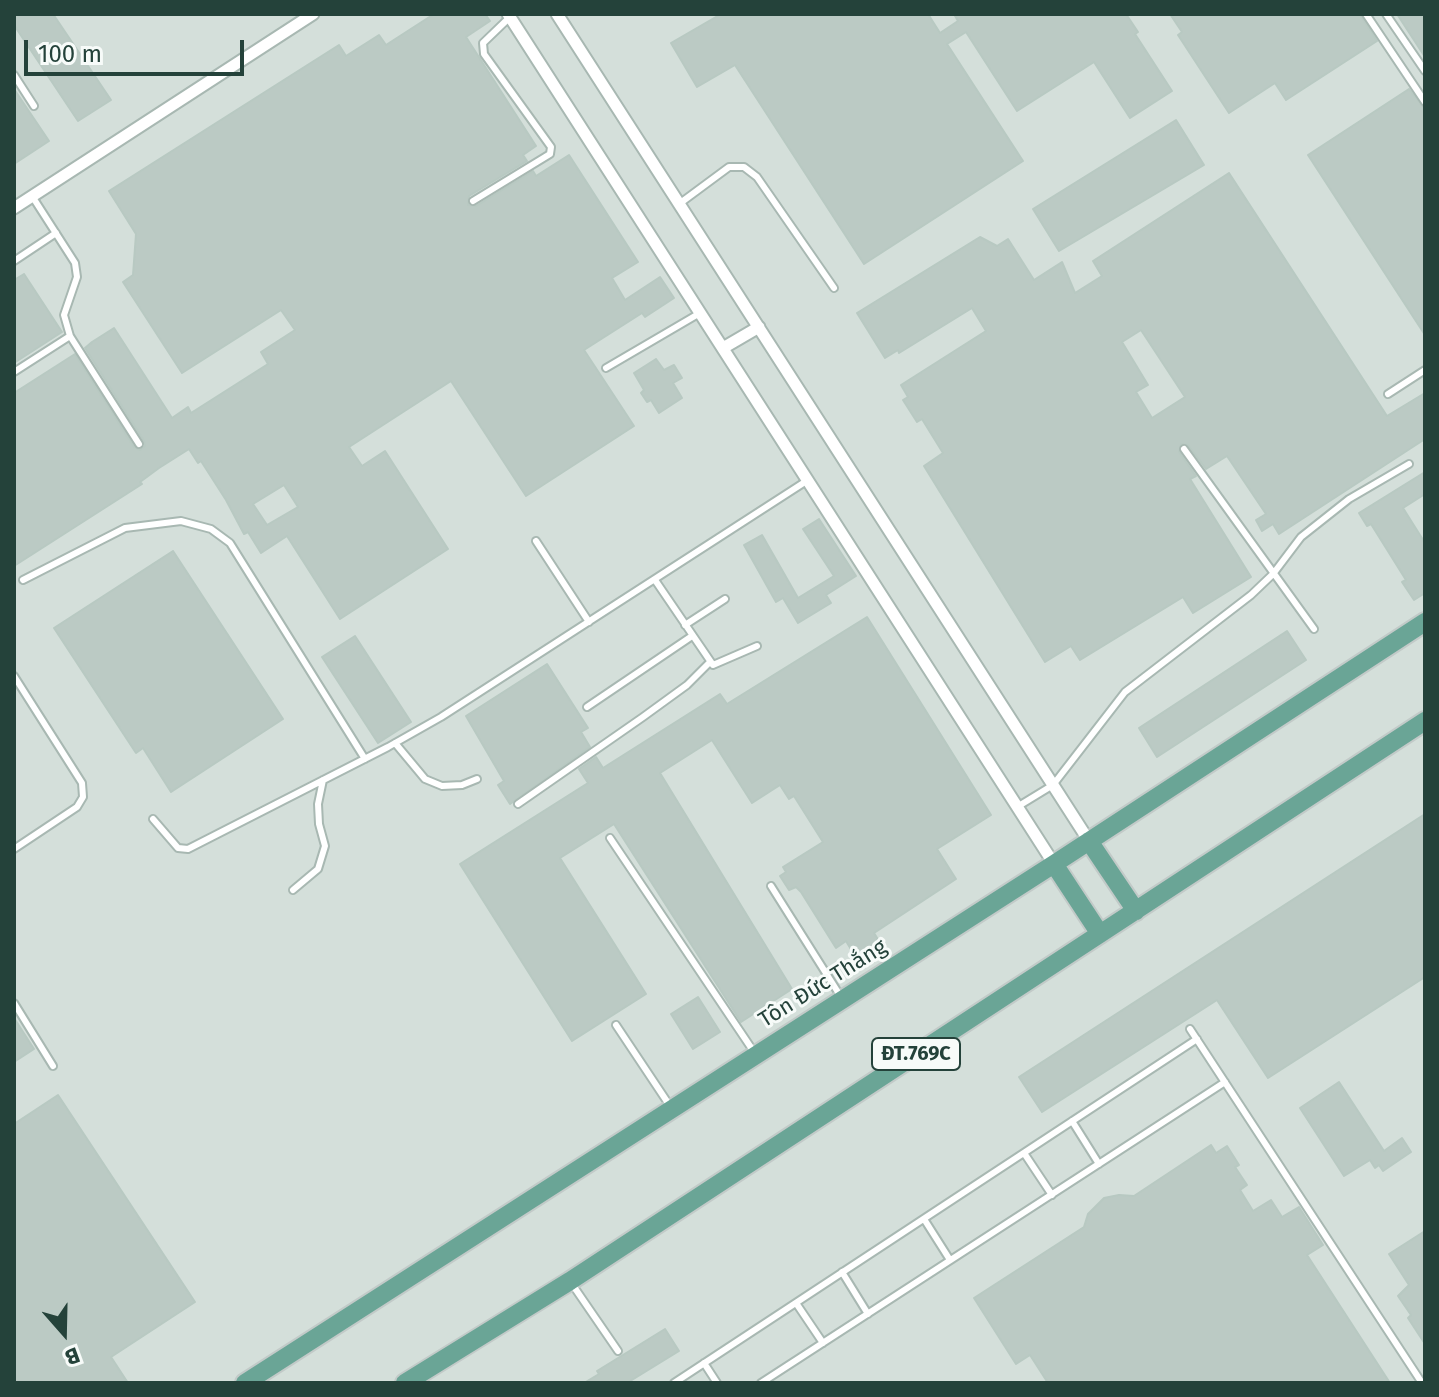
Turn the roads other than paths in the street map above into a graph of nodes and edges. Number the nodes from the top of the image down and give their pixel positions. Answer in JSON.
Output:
{"nodes":[{"id":1,"x":313,"y":14,"type":"edge"},
{"id":2,"x":557,"y":14,"type":"edge"},
{"id":3,"x":1366,"y":14,"type":"edge"},
{"id":4,"x":1386,"y":14,"type":"edge"},
{"id":5,"x":509,"y":16,"type":"edge"},
{"id":6,"x":1416,"y":57,"type":"junction"},
{"id":7,"x":1401,"y":66,"type":"junction"},
{"id":8,"x":1425,"y":71,"type":"edge"},
{"id":9,"x":14,"y":75,"type":"edge"},
{"id":10,"x":1425,"y":102,"type":"edge"},
{"id":11,"x":34,"y":106,"type":"dead end"},
{"id":12,"x":32,"y":196,"type":"junction"},
{"id":13,"x":473,"y":201,"type":"dead end"},
{"id":14,"x":679,"y":204,"type":"junction"},
{"id":15,"x":14,"y":208,"type":"edge"},
{"id":16,"x":56,"y":233,"type":"junction"},
{"id":17,"x":14,"y":261,"type":"edge"},
{"id":18,"x":834,"y":288,"type":"dead end"},
{"id":19,"x":700,"y":313,"type":"junction"},
{"id":20,"x":759,"y":327,"type":"junction"},
{"id":21,"x":70,"y":336,"type":"junction"},
{"id":22,"x":723,"y":348,"type":"junction"},
{"id":23,"x":606,"y":368,"type":"dead end"},
{"id":24,"x":1425,"y":370,"type":"edge"},
{"id":25,"x":14,"y":372,"type":"edge"},
{"id":26,"x":1388,"y":394,"type":"dead end"},
{"id":27,"x":139,"y":444,"type":"dead end"},
{"id":28,"x":1184,"y":449,"type":"dead end"},
{"id":29,"x":1409,"y":464,"type":"dead end"},
{"id":30,"x":808,"y":480,"type":"junction"},
{"id":31,"x":536,"y":541,"type":"dead end"},
{"id":32,"x":1273,"y":574,"type":"junction"},
{"id":33,"x":23,"y":580,"type":"dead end"},
{"id":34,"x":655,"y":580,"type":"junction"},
{"id":35,"x":725,"y":599,"type":"dead end"},
{"id":36,"x":589,"y":622,"type":"junction"},
{"id":37,"x":1425,"y":622,"type":"edge"},
{"id":38,"x":685,"y":625,"type":"junction"},
{"id":39,"x":1314,"y":629,"type":"dead end"},
{"id":40,"x":692,"y":636,"type":"junction"},
{"id":41,"x":757,"y":646,"type":"dead end"},
{"id":42,"x":710,"y":662,"type":"junction"},
{"id":43,"x":14,"y":676,"type":"edge"},
{"id":44,"x":587,"y":707,"type":"dead end"},
{"id":45,"x":1425,"y":721,"type":"edge"},
{"id":46,"x":395,"y":743,"type":"junction"},
{"id":47,"x":365,"y":759,"type":"junction"},
{"id":48,"x":477,"y":779,"type":"dead end"},
{"id":49,"x":323,"y":780,"type":"junction"},
{"id":50,"x":1053,"y":785,"type":"junction"},
{"id":51,"x":518,"y":804,"type":"dead end"},
{"id":52,"x":1017,"y":807,"type":"junction"},
{"id":53,"x":153,"y":819,"type":"dead end"},
{"id":54,"x":610,"y":838,"type":"dead end"},
{"id":55,"x":1089,"y":841,"type":"junction"},
{"id":56,"x":14,"y":849,"type":"edge"},
{"id":57,"x":1054,"y":864,"type":"junction"},
{"id":58,"x":771,"y":886,"type":"dead end"},
{"id":59,"x":293,"y":890,"type":"dead end"},
{"id":60,"x":1136,"y":911,"type":"junction"},
{"id":61,"x":1100,"y":934,"type":"junction"},
{"id":62,"x":843,"y":1000,"type":"junction"},
{"id":63,"x":14,"y":1003,"type":"edge"},
{"id":64,"x":616,"y":1025,"type":"dead end"},
{"id":65,"x":1190,"y":1029,"type":"dead end"},
{"id":66,"x":1197,"y":1039,"type":"junction"},
{"id":67,"x":756,"y":1055,"type":"junction"},
{"id":68,"x":53,"y":1066,"type":"dead end"},
{"id":69,"x":1225,"y":1082,"type":"junction"},
{"id":70,"x":672,"y":1109,"type":"junction"},
{"id":71,"x":1072,"y":1121,"type":"junction"},
{"id":72,"x":1024,"y":1153,"type":"junction"},
{"id":73,"x":1099,"y":1164,"type":"junction"},
{"id":74,"x":1052,"y":1195,"type":"junction"},
{"id":75,"x":924,"y":1219,"type":"junction"},
{"id":76,"x":950,"y":1260,"type":"junction"},
{"id":77,"x":842,"y":1272,"type":"junction"},
{"id":78,"x":570,"y":1281,"type":"junction"},
{"id":79,"x":796,"y":1303,"type":"junction"},
{"id":80,"x":868,"y":1314,"type":"junction"},
{"id":81,"x":823,"y":1343,"type":"junction"},
{"id":82,"x":618,"y":1351,"type":"dead end"},
{"id":83,"x":704,"y":1363,"type":"junction"},
{"id":84,"x":245,"y":1383,"type":"edge"},
{"id":85,"x":405,"y":1383,"type":"edge"},
{"id":86,"x":674,"y":1383,"type":"edge"},
{"id":87,"x":717,"y":1383,"type":"edge"},
{"id":88,"x":761,"y":1383,"type":"edge"},
{"id":89,"x":1422,"y":1383,"type":"edge"}],
"edges":[{"from":1,"to":12,"type":"street"},
{"from":2,"to":14,"type":"street"},
{"from":3,"to":7,"type":"lane"},
{"from":4,"to":6,"type":"lane"},
{"from":5,"to":13,"type":"lane"},
{"from":5,"to":19,"type":"street"},
{"from":6,"to":7,"type":"lane"},
{"from":6,"to":8,"type":"lane"},
{"from":7,"to":10,"type":"lane"},
{"from":9,"to":11,"type":"lane"},
{"from":12,"to":15,"type":"street"},
{"from":12,"to":16,"type":"lane"},
{"from":14,"to":18,"type":"lane"},
{"from":14,"to":20,"type":"street"},
{"from":16,"to":17,"type":"lane"},
{"from":16,"to":21,"type":"lane"},
{"from":19,"to":22,"type":"street"},
{"from":19,"to":23,"type":"lane"},
{"from":20,"to":22,"type":"street"},
{"from":20,"to":50,"type":"street"},
{"from":21,"to":25,"type":"lane"},
{"from":21,"to":27,"type":"lane"},
{"from":22,"to":30,"type":"street"},
{"from":24,"to":26,"type":"lane"},
{"from":28,"to":32,"type":"lane"},
{"from":29,"to":32,"type":"lane"},
{"from":30,"to":34,"type":"lane"},
{"from":30,"to":52,"type":"street"},
{"from":31,"to":36,"type":"lane"},
{"from":32,"to":39,"type":"lane"},
{"from":32,"to":50,"type":"lane"},
{"from":33,"to":47,"type":"lane"},
{"from":34,"to":36,"type":"lane"},
{"from":34,"to":38,"type":"lane"},
{"from":35,"to":38,"type":"lane"},
{"from":36,"to":46,"type":"lane"},
{"from":37,"to":55,"type":"main road","name":"Tôn Đức Thắng"},
{"from":38,"to":40,"type":"lane"},
{"from":40,"to":42,"type":"lane"},
{"from":40,"to":44,"type":"lane"},
{"from":41,"to":42,"type":"lane"},
{"from":42,"to":51,"type":"lane"},
{"from":43,"to":56,"type":"lane"},
{"from":45,"to":60,"type":"main road","number":"ĐT.769C"},
{"from":46,"to":47,"type":"lane"},
{"from":46,"to":48,"type":"lane"},
{"from":47,"to":49,"type":"lane"},
{"from":49,"to":53,"type":"lane"},
{"from":49,"to":59,"type":"lane"},
{"from":50,"to":52,"type":"lane"},
{"from":50,"to":55,"type":"street"},
{"from":52,"to":57,"type":"street"},
{"from":54,"to":67,"type":"lane"},
{"from":55,"to":57,"type":"main road","name":"Tôn Đức Thắng"},
{"from":55,"to":60,"type":"main road"},
{"from":57,"to":61,"type":"main road"},
{"from":57,"to":62,"type":"main road","name":"Tôn Đức Thắng"},
{"from":58,"to":62,"type":"lane"},
{"from":60,"to":61,"type":"main road","number":"ĐT.769C"},
{"from":61,"to":78,"type":"main road","number":"ĐT.769C"},
{"from":62,"to":67,"type":"main road","name":"Tôn Đức Thắng"},
{"from":63,"to":68,"type":"lane"},
{"from":64,"to":70,"type":"lane"},
{"from":65,"to":66,"type":"lane"},
{"from":66,"to":69,"type":"lane"},
{"from":66,"to":71,"type":"lane"},
{"from":67,"to":70,"type":"main road","name":"Tôn Đức Thắng"},
{"from":69,"to":73,"type":"lane"},
{"from":69,"to":89,"type":"lane"},
{"from":70,"to":84,"type":"main road","name":"Tôn Đức Thắng"},
{"from":71,"to":72,"type":"lane"},
{"from":71,"to":73,"type":"lane"},
{"from":72,"to":74,"type":"lane"},
{"from":72,"to":75,"type":"lane"},
{"from":73,"to":74,"type":"lane"},
{"from":74,"to":76,"type":"lane"},
{"from":75,"to":76,"type":"lane"},
{"from":75,"to":77,"type":"lane"},
{"from":76,"to":80,"type":"lane"},
{"from":77,"to":79,"type":"lane"},
{"from":77,"to":80,"type":"lane"},
{"from":78,"to":82,"type":"lane"},
{"from":78,"to":85,"type":"main road","number":"ĐT.769C"},
{"from":79,"to":81,"type":"lane"},
{"from":79,"to":83,"type":"lane"},
{"from":80,"to":81,"type":"lane"},
{"from":81,"to":88,"type":"lane"},
{"from":83,"to":86,"type":"lane"},
{"from":83,"to":87,"type":"lane"}]}
